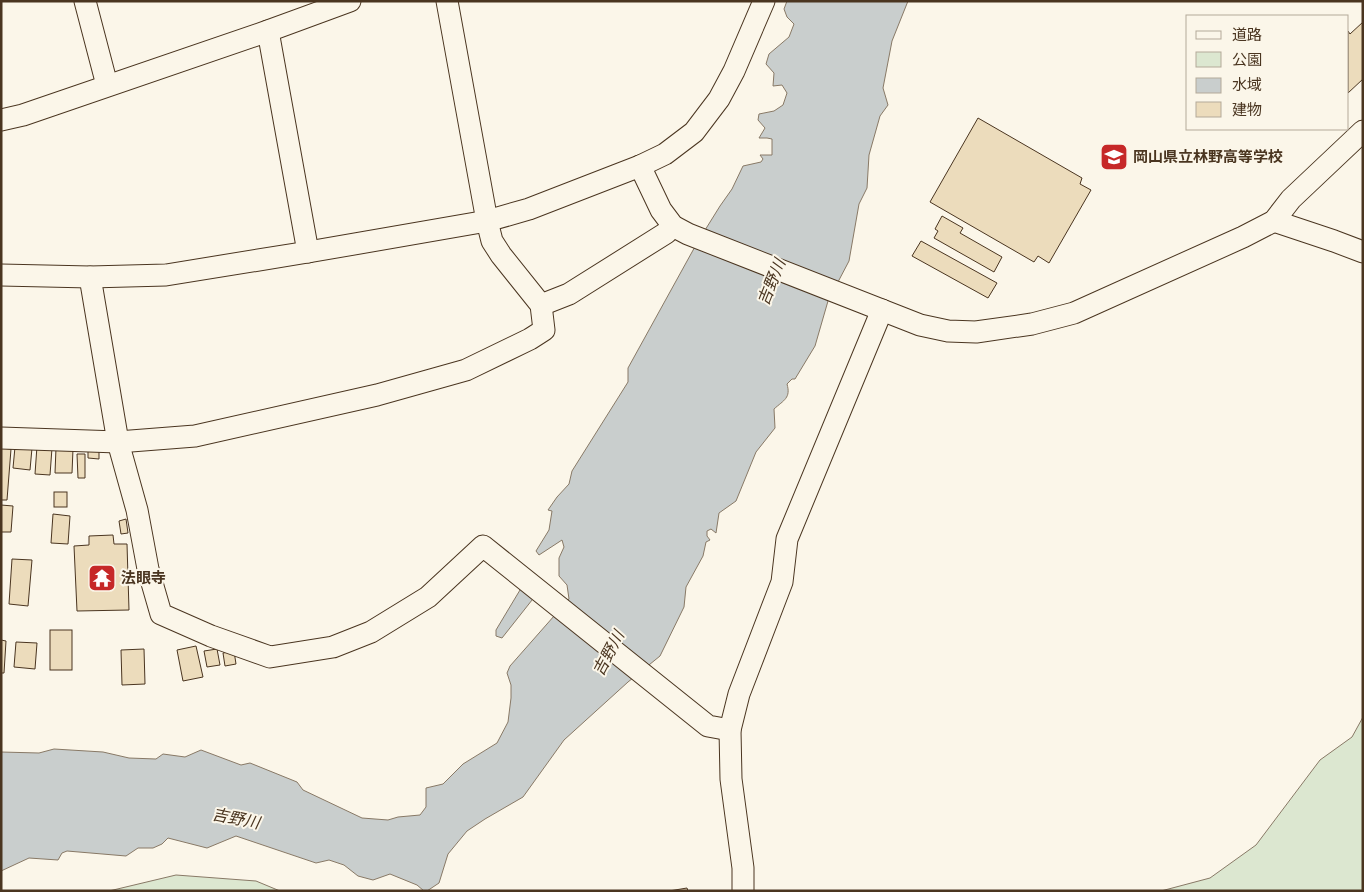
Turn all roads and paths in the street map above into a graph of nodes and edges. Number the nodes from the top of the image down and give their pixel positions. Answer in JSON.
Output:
{"nodes":[{"id":1,"x":85,"y":1,"type":"edge"},
{"id":2,"x":350,"y":1,"type":"edge"},
{"id":3,"x":447,"y":1,"type":"edge"},
{"id":4,"x":764,"y":1,"type":"edge"},
{"id":5,"x":268,"y":31,"type":"junction"},
{"id":6,"x":107,"y":85,"type":"junction"},
{"id":7,"x":1,"y":120,"type":"edge"},
{"id":8,"x":1363,"y":131,"type":"edge"},
{"id":9,"x":640,"y":166,"type":"junction"},
{"id":10,"x":487,"y":221,"type":"junction"},
{"id":11,"x":1274,"y":221,"type":"junction"},
{"id":12,"x":680,"y":230,"type":"junction"},
{"id":13,"x":308,"y":252,"type":"junction"},
{"id":14,"x":1363,"y":252,"type":"edge"},
{"id":15,"x":1,"y":276,"type":"edge"},
{"id":16,"x":90,"y":277,"type":"junction"},
{"id":17,"x":541,"y":306,"type":"junction"},
{"id":18,"x":882,"y":310,"type":"junction"},
{"id":19,"x":1,"y":438,"type":"edge"},
{"id":20,"x":118,"y":442,"type":"junction"},
{"id":21,"x":730,"y":730,"type":"junction"},
{"id":22,"x":744,"y":891,"type":"edge"}],
"edges":[{"from":1,"to":6,"type":"street"},
{"from":2,"to":5,"type":"street"},
{"from":3,"to":10,"type":"street"},
{"from":4,"to":9,"type":"street"},
{"from":5,"to":6,"type":"street"},
{"from":5,"to":13,"type":"street"},
{"from":6,"to":7,"type":"street"},
{"from":8,"to":11,"type":"street"},
{"from":9,"to":10,"type":"street"},
{"from":9,"to":12,"type":"street"},
{"from":10,"to":13,"type":"street"},
{"from":10,"to":17,"type":"street"},
{"from":11,"to":14,"type":"street"},
{"from":11,"to":18,"type":"street"},
{"from":12,"to":17,"type":"street"},
{"from":12,"to":18,"type":"street"},
{"from":13,"to":16,"type":"street"},
{"from":15,"to":16,"type":"street"},
{"from":16,"to":20,"type":"street"},
{"from":17,"to":20,"type":"street"},
{"from":18,"to":21,"type":"street"},
{"from":19,"to":20,"type":"street"},
{"from":20,"to":21,"type":"street"},
{"from":21,"to":22,"type":"street"}]}
